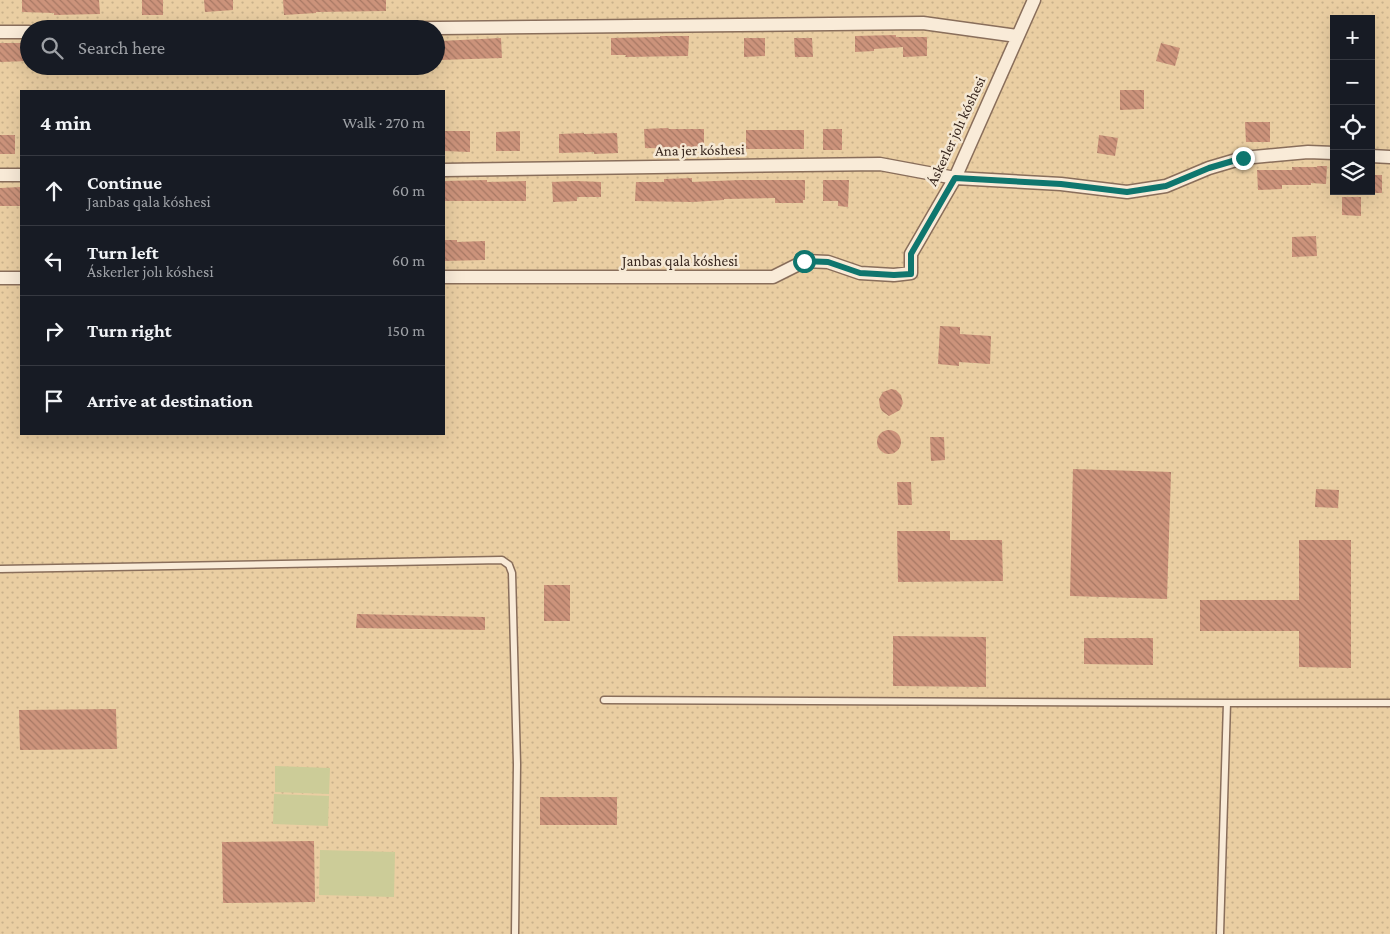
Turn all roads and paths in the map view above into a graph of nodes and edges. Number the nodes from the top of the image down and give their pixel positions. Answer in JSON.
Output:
{"nodes":[{"id":1,"x":1034,"y":0,"type":"edge"},
{"id":2,"x":445,"y":28,"type":"edge"},
{"id":3,"x":0,"y":32,"type":"edge"},
{"id":4,"x":20,"y":32,"type":"edge"},
{"id":5,"x":1017,"y":36,"type":"junction"},
{"id":6,"x":1330,"y":153,"type":"edge"},
{"id":7,"x":1375,"y":156,"type":"edge"},
{"id":8,"x":1390,"y":157,"type":"edge"},
{"id":9,"x":445,"y":170,"type":"edge"},
{"id":10,"x":0,"y":175,"type":"edge"},
{"id":11,"x":20,"y":175,"type":"edge"},
{"id":12,"x":955,"y":178,"type":"junction"},
{"id":13,"x":911,"y":274,"type":"joint"},
{"id":14,"x":0,"y":278,"type":"edge"},
{"id":15,"x":20,"y":278,"type":"edge"},
{"id":16,"x":445,"y":278,"type":"edge"},
{"id":17,"x":0,"y":569,"type":"edge"},
{"id":18,"x":604,"y":700,"type":"dead end"},
{"id":19,"x":1390,"y":702,"type":"edge"},
{"id":20,"x":1227,"y":703,"type":"junction"},
{"id":21,"x":514,"y":934,"type":"edge"},
{"id":22,"x":1220,"y":934,"type":"edge"}],
"edges":[{"from":1,"to":5,"type":"street","name":"Áskerler jolı kóshesi"},
{"from":2,"to":5,"type":"street"},
{"from":3,"to":4,"type":"street"},
{"from":5,"to":12,"type":"street","name":"Áskerler jolı kóshesi"},
{"from":6,"to":12,"type":"street","name":"Ana jer kóshesi"},
{"from":7,"to":8,"type":"street"},
{"from":9,"to":12,"type":"street","name":"Ana jer kóshesi"},
{"from":10,"to":11,"type":"street"},
{"from":12,"to":13,"type":"street","name":"Áskerler jolı kóshesi"},
{"from":13,"to":16,"type":"street","name":"Janbas qala kóshesi"},
{"from":14,"to":15,"type":"street"},
{"from":17,"to":21,"type":"lane"},
{"from":18,"to":20,"type":"lane"},
{"from":19,"to":20,"type":"lane"},
{"from":20,"to":22,"type":"lane"}]}
